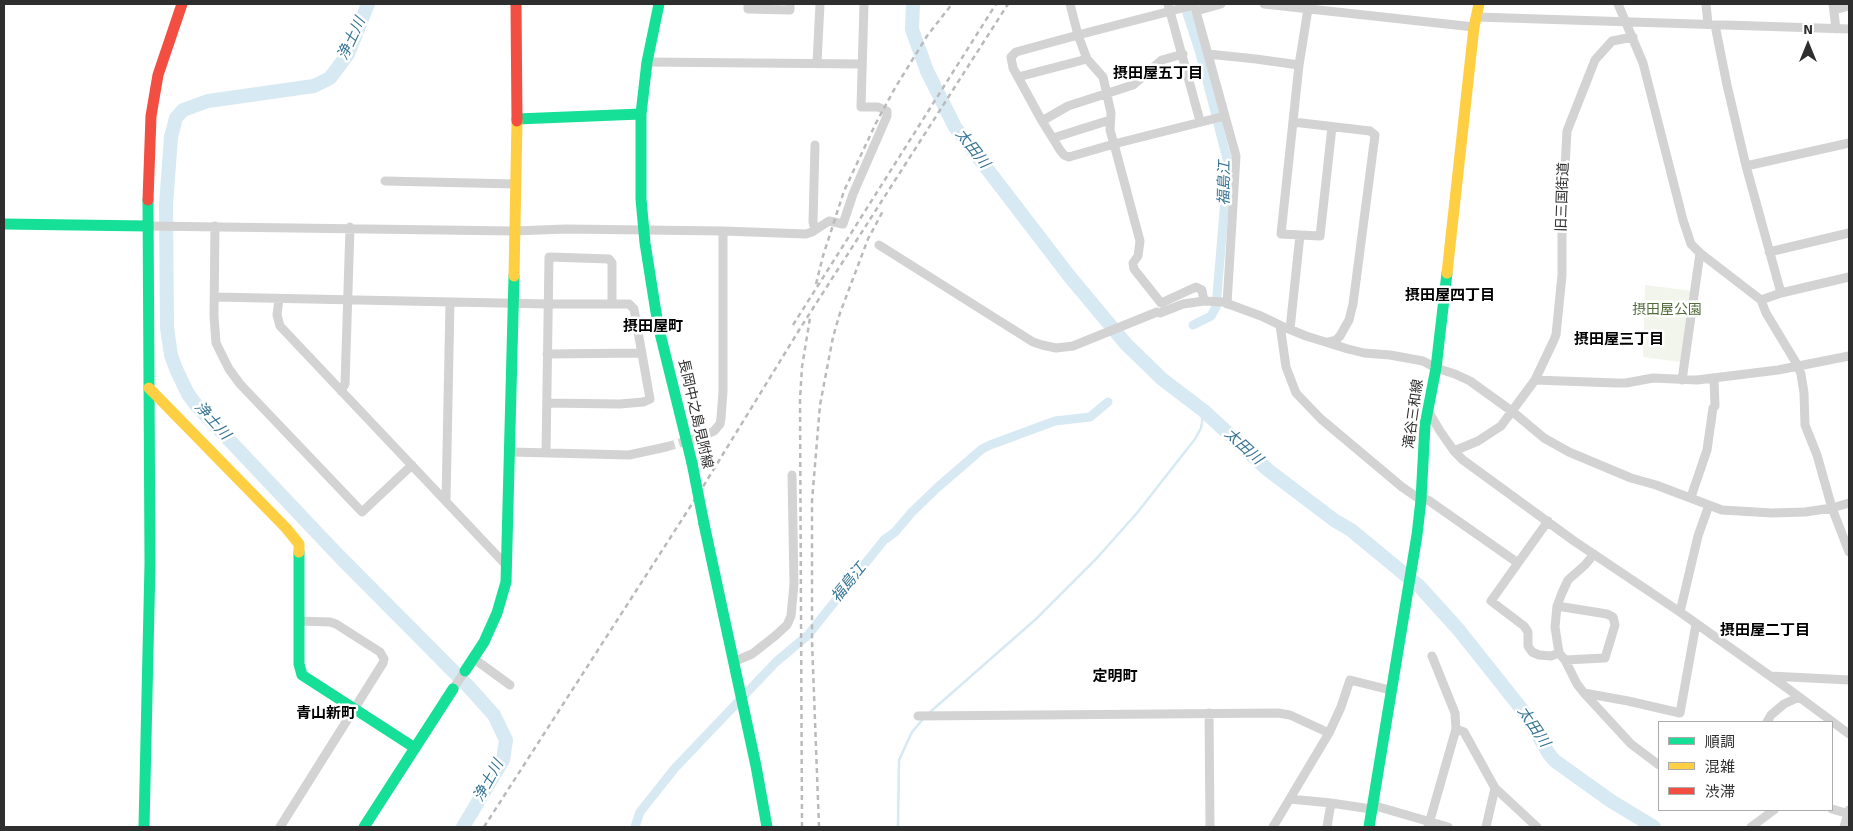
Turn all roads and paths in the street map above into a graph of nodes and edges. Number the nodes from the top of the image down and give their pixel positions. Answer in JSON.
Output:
{"nodes":[{"id":1,"x":182,"y":4,"type":"edge"},
{"id":2,"x":516,"y":4,"type":"edge"},
{"id":3,"x":659,"y":4,"type":"edge"},
{"id":4,"x":748,"y":4,"type":"edge"},
{"id":5,"x":790,"y":4,"type":"edge"},
{"id":6,"x":820,"y":4,"type":"edge"},
{"id":7,"x":864,"y":4,"type":"edge"},
{"id":8,"x":1070,"y":4,"type":"edge"},
{"id":9,"x":1221,"y":4,"type":"edge"},
{"id":10,"x":1264,"y":4,"type":"edge"},
{"id":11,"x":1479,"y":4,"type":"edge"},
{"id":12,"x":1618,"y":4,"type":"edge"},
{"id":13,"x":1706,"y":4,"type":"edge"},
{"id":14,"x":1194,"y":6,"type":"edge"},
{"id":15,"x":1849,"y":6,"type":"edge"},
{"id":16,"x":1328,"y":7,"type":"edge"},
{"id":17,"x":1834,"y":7,"type":"edge"},
{"id":18,"x":1171,"y":8,"type":"edge"},
{"id":19,"x":1308,"y":9,"type":"junction"},
{"id":20,"x":1625,"y":21,"type":"junction"},
{"id":21,"x":1476,"y":22,"type":"junction"},
{"id":22,"x":1711,"y":25,"type":"junction"},
{"id":23,"x":1836,"y":29,"type":"junction"},
{"id":24,"x":1849,"y":29,"type":"edge"},
{"id":25,"x":1078,"y":35,"type":"junction"},
{"id":26,"x":1633,"y":38,"type":"junction"},
{"id":27,"x":1183,"y":54,"type":"junction"},
{"id":28,"x":1208,"y":54,"type":"junction"},
{"id":29,"x":1087,"y":59,"type":"junction"},
{"id":30,"x":647,"y":62,"type":"junction"},
{"id":31,"x":817,"y":63,"type":"junction"},
{"id":32,"x":861,"y":64,"type":"junction"},
{"id":33,"x":1299,"y":65,"type":"junction"},
{"id":34,"x":1018,"y":78,"type":"junction"},
{"id":35,"x":1107,"y":94,"type":"junction"},
{"id":36,"x":641,"y":114,"type":"junction"},
{"id":37,"x":1223,"y":116,"type":"junction"},
{"id":38,"x":517,"y":119,"type":"junction"},
{"id":39,"x":1110,"y":120,"type":"junction"},
{"id":40,"x":1205,"y":120,"type":"junction"},
{"id":41,"x":1042,"y":121,"type":"junction"},
{"id":42,"x":1293,"y":122,"type":"junction"},
{"id":43,"x":1332,"y":127,"type":"junction"},
{"id":44,"x":1054,"y":138,"type":"junction"},
{"id":45,"x":1849,"y":143,"type":"edge"},
{"id":46,"x":1114,"y":144,"type":"junction"},
{"id":47,"x":815,"y":145,"type":"dead end"},
{"id":48,"x":1746,"y":166,"type":"junction"},
{"id":49,"x":385,"y":181,"type":"dead end"},
{"id":50,"x":516,"y":184,"type":"junction"},
{"id":51,"x":4,"y":224,"type":"edge"},
{"id":52,"x":153,"y":226,"type":"junction"},
{"id":53,"x":215,"y":226,"type":"junction"},
{"id":54,"x":350,"y":227,"type":"junction"},
{"id":55,"x":643,"y":230,"type":"junction"},
{"id":56,"x":816,"y":230,"type":"junction"},
{"id":57,"x":514,"y":231,"type":"junction"},
{"id":58,"x":723,"y":231,"type":"junction"},
{"id":59,"x":1849,"y":233,"type":"edge"},
{"id":60,"x":1300,"y":234,"type":"junction"},
{"id":61,"x":878,"y":246,"type":"dead end"},
{"id":62,"x":1769,"y":252,"type":"junction"},
{"id":63,"x":1700,"y":253,"type":"junction"},
{"id":64,"x":1849,"y":277,"type":"edge"},
{"id":65,"x":1781,"y":293,"type":"junction"},
{"id":66,"x":214,"y":297,"type":"junction"},
{"id":67,"x":279,"y":299,"type":"junction"},
{"id":68,"x":1761,"y":300,"type":"junction"},
{"id":69,"x":346,"y":301,"type":"junction"},
{"id":70,"x":1207,"y":301,"type":"junction"},
{"id":71,"x":450,"y":302,"type":"junction"},
{"id":72,"x":513,"y":303,"type":"junction"},
{"id":73,"x":1225,"y":303,"type":"junction"},
{"id":74,"x":548,"y":304,"type":"junction"},
{"id":75,"x":612,"y":304,"type":"junction"},
{"id":76,"x":1280,"y":325,"type":"junction"},
{"id":77,"x":1290,"y":329,"type":"junction"},
{"id":78,"x":1328,"y":342,"type":"junction"},
{"id":79,"x":642,"y":353,"type":"junction"},
{"id":80,"x":547,"y":354,"type":"junction"},
{"id":81,"x":1849,"y":356,"type":"edge"},
{"id":82,"x":1798,"y":366,"type":"junction"},
{"id":83,"x":1436,"y":368,"type":"junction"},
{"id":84,"x":1714,"y":379,"type":"junction"},
{"id":85,"x":1535,"y":380,"type":"junction"},
{"id":86,"x":1682,"y":380,"type":"junction"},
{"id":87,"x":149,"y":388,"type":"junction"},
{"id":88,"x":341,"y":392,"type":"junction"},
{"id":89,"x":547,"y":404,"type":"junction"},
{"id":90,"x":1427,"y":409,"type":"junction"},
{"id":91,"x":1513,"y":412,"type":"junction"},
{"id":92,"x":701,"y":437,"type":"tunnel mouth"},
{"id":93,"x":666,"y":447,"type":"tunnel mouth"},
{"id":94,"x":1454,"y":451,"type":"junction"},
{"id":95,"x":511,"y":452,"type":"junction"},
{"id":96,"x":546,"y":453,"type":"junction"},
{"id":97,"x":412,"y":465,"type":"junction"},
{"id":98,"x":792,"y":475,"type":"dead end"},
{"id":99,"x":1691,"y":498,"type":"junction"},
{"id":100,"x":446,"y":500,"type":"junction"},
{"id":101,"x":1421,"y":500,"type":"junction"},
{"id":102,"x":1849,"y":502,"type":"edge"},
{"id":103,"x":1709,"y":505,"type":"junction"},
{"id":104,"x":1832,"y":508,"type":"junction"},
{"id":105,"x":1548,"y":521,"type":"junction"},
{"id":106,"x":1849,"y":552,"type":"edge"},
{"id":107,"x":1594,"y":554,"type":"junction"},
{"id":108,"x":1518,"y":563,"type":"junction"},
{"id":109,"x":506,"y":565,"type":"junction"},
{"id":110,"x":1557,"y":606,"type":"junction"},
{"id":111,"x":1680,"y":612,"type":"junction"},
{"id":112,"x":299,"y":621,"type":"junction"},
{"id":113,"x":1696,"y":624,"type":"junction"},
{"id":114,"x":1432,"y":656,"type":"dead end"},
{"id":115,"x":1562,"y":656,"type":"junction"},
{"id":116,"x":473,"y":658,"type":"junction"},
{"id":117,"x":735,"y":667,"type":"junction"},
{"id":118,"x":465,"y":671,"type":"joint"},
{"id":119,"x":1767,"y":675,"type":"junction"},
{"id":120,"x":1849,"y":680,"type":"edge"},
{"id":121,"x":510,"y":685,"type":"dead end"},
{"id":122,"x":453,"y":689,"type":"joint"},
{"id":123,"x":1390,"y":690,"type":"junction"},
{"id":124,"x":1584,"y":694,"type":"junction"},
{"id":125,"x":1799,"y":697,"type":"junction"},
{"id":126,"x":355,"y":709,"type":"junction"},
{"id":127,"x":1209,"y":713,"type":"junction"},
{"id":128,"x":918,"y":716,"type":"dead end"},
{"id":129,"x":1679,"y":718,"type":"edge"},
{"id":130,"x":1768,"y":721,"type":"edge"},
{"id":131,"x":1831,"y":721,"type":"edge"},
{"id":132,"x":1833,"y":722,"type":"edge"},
{"id":133,"x":1456,"y":729,"type":"junction"},
{"id":134,"x":1329,"y":734,"type":"junction"},
{"id":135,"x":1849,"y":734,"type":"edge"},
{"id":136,"x":415,"y":748,"type":"junction"},
{"id":137,"x":1658,"y":764,"type":"edge"},
{"id":138,"x":1495,"y":788,"type":"junction"},
{"id":139,"x":1290,"y":799,"type":"junction"},
{"id":140,"x":1331,"y":803,"type":"junction"},
{"id":141,"x":1371,"y":807,"type":"junction"},
{"id":142,"x":1833,"y":808,"type":"edge"},
{"id":143,"x":1773,"y":811,"type":"edge"},
{"id":144,"x":1849,"y":813,"type":"edge"},
{"id":145,"x":1429,"y":825,"type":"edge"},
{"id":146,"x":1534,"y":826,"type":"edge"},
{"id":147,"x":144,"y":827,"type":"edge"},
{"id":148,"x":280,"y":827,"type":"edge"},
{"id":149,"x":364,"y":827,"type":"edge"},
{"id":150,"x":767,"y":827,"type":"edge"},
{"id":151,"x":1210,"y":827,"type":"edge"},
{"id":152,"x":1273,"y":827,"type":"edge"},
{"id":153,"x":1327,"y":827,"type":"edge"},
{"id":154,"x":1369,"y":827,"type":"edge"},
{"id":155,"x":1448,"y":827,"type":"edge"},
{"id":156,"x":1486,"y":827,"type":"edge"},
{"id":157,"x":1751,"y":827,"type":"edge"},
{"id":158,"x":1844,"y":827,"type":"edge"}],
"edges":[{"from":1,"to":52,"type":"street"},
{"from":2,"to":38,"type":"street"},
{"from":3,"to":30,"type":"street","name":"長岡中之島見附線"},
{"from":4,"to":5,"type":"street"},
{"from":6,"to":31,"type":"street"},
{"from":7,"to":32,"type":"street"},
{"from":8,"to":25,"type":"street"},
{"from":9,"to":14,"type":"street"},
{"from":10,"to":19,"type":"street"},
{"from":11,"to":21,"type":"street","name":"滝谷三和線"},
{"from":12,"to":20,"type":"street"},
{"from":13,"to":22,"type":"street"},
{"from":14,"to":18,"type":"street"},
{"from":14,"to":28,"type":"street"},
{"from":15,"to":17,"type":"street"},
{"from":16,"to":19,"type":"street"},
{"from":16,"to":21,"type":"street"},
{"from":17,"to":23,"type":"street"},
{"from":18,"to":25,"type":"street"},
{"from":18,"to":27,"type":"street"},
{"from":19,"to":33,"type":"street"},
{"from":20,"to":21,"type":"street"},
{"from":20,"to":22,"type":"street"},
{"from":20,"to":26,"type":"street"},
{"from":21,"to":83,"type":"street","name":"滝谷三和線"},
{"from":22,"to":23,"type":"street"},
{"from":22,"to":48,"type":"street"},
{"from":23,"to":24,"type":"street"},
{"from":25,"to":29,"type":"street"},
{"from":25,"to":34,"type":"street"},
{"from":26,"to":63,"type":"street"},
{"from":26,"to":85,"type":"street","name":"旧三国街道"},
{"from":27,"to":35,"type":"street"},
{"from":27,"to":40,"type":"street"},
{"from":28,"to":33,"type":"street"},
{"from":28,"to":37,"type":"street"},
{"from":29,"to":34,"type":"street"},
{"from":29,"to":35,"type":"street"},
{"from":30,"to":31,"type":"street"},
{"from":30,"to":36,"type":"street","name":"長岡中之島見附線"},
{"from":31,"to":32,"type":"street"},
{"from":32,"to":56,"type":"street"},
{"from":33,"to":42,"type":"street"},
{"from":34,"to":41,"type":"street"},
{"from":35,"to":39,"type":"street"},
{"from":35,"to":41,"type":"street"},
{"from":36,"to":38,"type":"street"},
{"from":36,"to":55,"type":"street","name":"長岡中之島見附線"},
{"from":37,"to":40,"type":"street"},
{"from":37,"to":73,"type":"street"},
{"from":38,"to":50,"type":"street"},
{"from":39,"to":44,"type":"street"},
{"from":39,"to":46,"type":"street"},
{"from":40,"to":46,"type":"street"},
{"from":41,"to":44,"type":"street"},
{"from":42,"to":43,"type":"street"},
{"from":42,"to":60,"type":"street"},
{"from":43,"to":60,"type":"street"},
{"from":43,"to":78,"type":"street"},
{"from":44,"to":46,"type":"street"},
{"from":45,"to":48,"type":"street"},
{"from":46,"to":70,"type":"street"},
{"from":47,"to":56,"type":"street"},
{"from":48,"to":62,"type":"street"},
{"from":49,"to":50,"type":"street"},
{"from":50,"to":57,"type":"street"},
{"from":51,"to":52,"type":"street"},
{"from":52,"to":53,"type":"street"},
{"from":52,"to":87,"type":"street"},
{"from":53,"to":54,"type":"street"},
{"from":53,"to":66,"type":"street"},
{"from":54,"to":57,"type":"street"},
{"from":54,"to":69,"type":"street"},
{"from":55,"to":57,"type":"street"},
{"from":55,"to":58,"type":"street"},
{"from":55,"to":117,"type":"street","name":"長岡中之島見附線","bridge":true},
{"from":56,"to":58,"type":"street"},
{"from":57,"to":72,"type":"street"},
{"from":58,"to":92,"type":"street"},
{"from":59,"to":62,"type":"street"},
{"from":60,"to":77,"type":"street"},
{"from":61,"to":70,"type":"street"},
{"from":62,"to":65,"type":"street"},
{"from":63,"to":68,"type":"street"},
{"from":63,"to":86,"type":"street"},
{"from":64,"to":65,"type":"street"},
{"from":65,"to":68,"type":"street"},
{"from":66,"to":67,"type":"street"},
{"from":66,"to":97,"type":"street"},
{"from":67,"to":69,"type":"street"},
{"from":67,"to":88,"type":"street"},
{"from":68,"to":82,"type":"street"},
{"from":69,"to":71,"type":"street"},
{"from":69,"to":88,"type":"street"},
{"from":70,"to":73,"type":"street"},
{"from":71,"to":72,"type":"street"},
{"from":71,"to":100,"type":"street"},
{"from":72,"to":74,"type":"street"},
{"from":72,"to":95,"type":"street"},
{"from":73,"to":76,"type":"street"},
{"from":74,"to":75,"type":"street"},
{"from":74,"to":75,"type":"street"},
{"from":74,"to":80,"type":"street"},
{"from":75,"to":79,"type":"street"},
{"from":76,"to":77,"type":"street"},
{"from":76,"to":101,"type":"street"},
{"from":77,"to":78,"type":"street"},
{"from":78,"to":83,"type":"street"},
{"from":79,"to":80,"type":"street"},
{"from":79,"to":89,"type":"street"},
{"from":80,"to":89,"type":"street"},
{"from":81,"to":82,"type":"street"},
{"from":82,"to":84,"type":"street"},
{"from":82,"to":104,"type":"street"},
{"from":83,"to":90,"type":"street","name":"滝谷三和線"},
{"from":83,"to":91,"type":"street"},
{"from":84,"to":86,"type":"street"},
{"from":84,"to":99,"type":"street"},
{"from":85,"to":86,"type":"street"},
{"from":85,"to":91,"type":"street","name":"旧三国街道"},
{"from":87,"to":112,"type":"street"},
{"from":87,"to":147,"type":"street"},
{"from":88,"to":97,"type":"street"},
{"from":89,"to":96,"type":"street"},
{"from":90,"to":94,"type":"street"},
{"from":90,"to":101,"type":"street","name":"滝谷三和線"},
{"from":91,"to":94,"type":"street","name":"旧三国街道"},
{"from":91,"to":99,"type":"street"},
{"from":93,"to":96,"type":"street"},
{"from":94,"to":105,"type":"street"},
{"from":95,"to":96,"type":"street"},
{"from":95,"to":109,"type":"street"},
{"from":97,"to":100,"type":"street"},
{"from":98,"to":117,"type":"street"},
{"from":99,"to":103,"type":"street"},
{"from":100,"to":109,"type":"street"},
{"from":101,"to":108,"type":"street"},
{"from":101,"to":123,"type":"street","name":"滝谷三和線"},
{"from":102,"to":104,"type":"street"},
{"from":103,"to":104,"type":"street"},
{"from":103,"to":111,"type":"street"},
{"from":104,"to":106,"type":"street"},
{"from":105,"to":107,"type":"street"},
{"from":105,"to":108,"type":"street"},
{"from":107,"to":110,"type":"street"},
{"from":107,"to":111,"type":"street"},
{"from":108,"to":115,"type":"street"},
{"from":109,"to":116,"type":"street"},
{"from":110,"to":115,"type":"street"},
{"from":110,"to":115,"type":"street"},
{"from":111,"to":113,"type":"street"},
{"from":112,"to":126,"type":"street"},
{"from":112,"to":126,"type":"street"},
{"from":113,"to":119,"type":"street"},
{"from":113,"to":129,"type":"street"},
{"from":114,"to":133,"type":"street"},
{"from":115,"to":124,"type":"street"},
{"from":116,"to":118,"type":"street"},
{"from":116,"to":121,"type":"street"},
{"from":117,"to":150,"type":"street","name":"長岡中之島見附線"},
{"from":118,"to":122,"type":"street"},
{"from":119,"to":120,"type":"street"},
{"from":119,"to":125,"type":"street"},
{"from":122,"to":136,"type":"street"},
{"from":123,"to":134,"type":"street"},
{"from":123,"to":141,"type":"street","name":"滝谷三和線"},
{"from":124,"to":129,"type":"street"},
{"from":124,"to":137,"type":"street"},
{"from":125,"to":130,"type":"street"},
{"from":125,"to":131,"type":"street"},
{"from":126,"to":136,"type":"street"},
{"from":126,"to":148,"type":"street"},
{"from":127,"to":128,"type":"street"},
{"from":127,"to":134,"type":"street"},
{"from":127,"to":151,"type":"street"},
{"from":132,"to":135,"type":"street"},
{"from":133,"to":138,"type":"street"},
{"from":133,"to":145,"type":"street"},
{"from":134,"to":139,"type":"street"},
{"from":136,"to":149,"type":"street"},
{"from":138,"to":146,"type":"street"},
{"from":138,"to":156,"type":"street"},
{"from":139,"to":140,"type":"street"},
{"from":139,"to":152,"type":"street"},
{"from":140,"to":141,"type":"street"},
{"from":140,"to":153,"type":"street"},
{"from":141,"to":145,"type":"street"},
{"from":141,"to":154,"type":"street","name":"滝谷三和線"},
{"from":142,"to":144,"type":"street"},
{"from":143,"to":157,"type":"street"},
{"from":144,"to":158,"type":"street"},
{"from":145,"to":155,"type":"street"}]}
